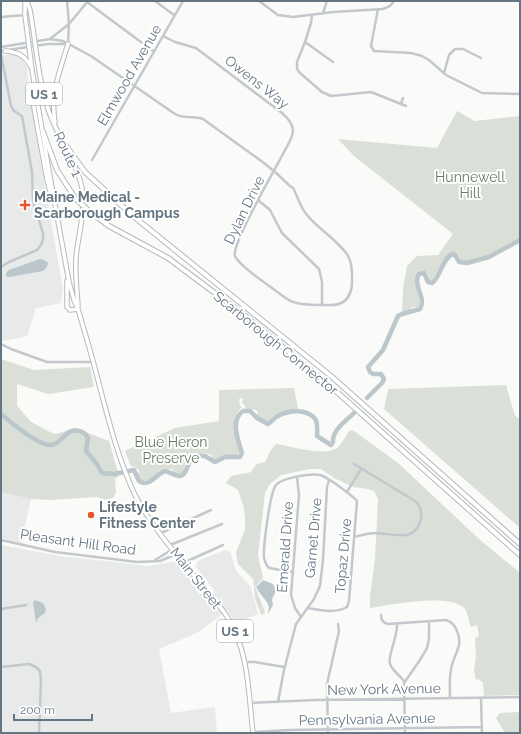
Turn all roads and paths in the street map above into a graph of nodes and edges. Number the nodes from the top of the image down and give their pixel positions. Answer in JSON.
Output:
{"nodes":[{"id":1,"x":26,"y":1,"type":"edge"},
{"id":2,"x":67,"y":1,"type":"edge"},
{"id":3,"x":155,"y":1,"type":"edge"},
{"id":4,"x":183,"y":1,"type":"edge"},
{"id":5,"x":259,"y":1,"type":"edge"},
{"id":6,"x":327,"y":1,"type":"edge"},
{"id":7,"x":394,"y":1,"type":"edge"},
{"id":8,"x":87,"y":2,"type":"edge"},
{"id":9,"x":378,"y":9,"type":"junction"},
{"id":10,"x":322,"y":13,"type":"junction"},
{"id":11,"x":25,"y":15,"type":"junction"},
{"id":12,"x":174,"y":15,"type":"junction"},
{"id":13,"x":312,"y":15,"type":"junction"},
{"id":14,"x":1,"y":17,"type":"edge"},
{"id":15,"x":69,"y":24,"type":"junction"},
{"id":16,"x":60,"y":32,"type":"junction"},
{"id":17,"x":69,"y":35,"type":"junction"},
{"id":18,"x":163,"y":36,"type":"junction"},
{"id":19,"x":50,"y":39,"type":"junction"},
{"id":20,"x":305,"y":42,"type":"junction"},
{"id":21,"x":35,"y":44,"type":"junction"},
{"id":22,"x":68,"y":44,"type":"junction"},
{"id":23,"x":29,"y":45,"type":"junction"},
{"id":24,"x":1,"y":47,"type":"edge"},
{"id":25,"x":3,"y":51,"type":"edge"},
{"id":26,"x":153,"y":51,"type":"junction"},
{"id":27,"x":1,"y":54,"type":"edge"},
{"id":28,"x":481,"y":58,"type":"dead end"},
{"id":29,"x":333,"y":62,"type":"dead end"},
{"id":30,"x":32,"y":70,"type":"junction"},
{"id":31,"x":444,"y":73,"type":"junction"},
{"id":32,"x":34,"y":78,"type":"junction"},
{"id":33,"x":134,"y":86,"type":"junction"},
{"id":34,"x":520,"y":94,"type":"edge"},
{"id":35,"x":403,"y":98,"type":"dead end"},
{"id":36,"x":401,"y":104,"type":"junction"},
{"id":37,"x":406,"y":106,"type":"dead end"},
{"id":38,"x":57,"y":131,"type":"junction"},
{"id":39,"x":43,"y":132,"type":"junction"},
{"id":40,"x":61,"y":139,"type":"junction"},
{"id":41,"x":92,"y":160,"type":"dead end"},
{"id":42,"x":274,"y":172,"type":"junction"},
{"id":43,"x":258,"y":200,"type":"junction"},
{"id":44,"x":57,"y":217,"type":"junction"},
{"id":45,"x":1,"y":268,"type":"edge"},
{"id":46,"x":67,"y":269,"type":"junction"},
{"id":47,"x":322,"y":304,"type":"junction"},
{"id":48,"x":78,"y":310,"type":"junction"},
{"id":49,"x":1,"y":344,"type":"edge"},
{"id":50,"x":93,"y":362,"type":"junction"},
{"id":51,"x":354,"y":464,"type":"dead end"},
{"id":52,"x":361,"y":469,"type":"junction"},
{"id":53,"x":128,"y":477,"type":"joint"},
{"id":54,"x":296,"y":477,"type":"junction"},
{"id":55,"x":329,"y":480,"type":"junction"},
{"id":56,"x":346,"y":492,"type":"junction"},
{"id":57,"x":211,"y":510,"type":"dead end"},
{"id":58,"x":222,"y":524,"type":"dead end"},
{"id":59,"x":161,"y":533,"type":"junction"},
{"id":60,"x":354,"y":537,"type":"junction"},
{"id":61,"x":1,"y":540,"type":"edge"},
{"id":62,"x":520,"y":544,"type":"edge"},
{"id":63,"x":170,"y":545,"type":"junction"},
{"id":64,"x":223,"y":545,"type":"dead end"},
{"id":65,"x":173,"y":549,"type":"junction"},
{"id":66,"x":177,"y":554,"type":"junction"},
{"id":67,"x":520,"y":555,"type":"edge"},
{"id":68,"x":152,"y":561,"type":"junction"},
{"id":69,"x":183,"y":563,"type":"junction"},
{"id":70,"x":293,"y":572,"type":"junction"},
{"id":71,"x":26,"y":605,"type":"dead end"},
{"id":72,"x":308,"y":608,"type":"junction"},
{"id":73,"x":1,"y":609,"type":"edge"},
{"id":74,"x":381,"y":615,"type":"dead end"},
{"id":75,"x":301,"y":617,"type":"junction"},
{"id":76,"x":429,"y":621,"type":"junction"},
{"id":77,"x":338,"y":624,"type":"dead end"},
{"id":78,"x":397,"y":624,"type":"junction"},
{"id":79,"x":244,"y":662,"type":"junction"},
{"id":80,"x":1,"y":667,"type":"edge"},
{"id":81,"x":284,"y":667,"type":"junction"},
{"id":82,"x":404,"y":681,"type":"junction"},
{"id":83,"x":520,"y":697,"type":"edge"},
{"id":84,"x":404,"y":698,"type":"junction"},
{"id":85,"x":450,"y":698,"type":"junction"},
{"id":86,"x":481,"y":698,"type":"junction"},
{"id":87,"x":327,"y":700,"type":"junction"},
{"id":88,"x":249,"y":702,"type":"junction"},
{"id":89,"x":278,"y":702,"type":"junction"},
{"id":90,"x":482,"y":727,"type":"junction"},
{"id":91,"x":404,"y":728,"type":"junction"},
{"id":92,"x":328,"y":731,"type":"edge"},
{"id":93,"x":39,"y":733,"type":"edge"},
{"id":94,"x":253,"y":733,"type":"edge"},
{"id":95,"x":405,"y":733,"type":"edge"},
{"id":96,"x":482,"y":733,"type":"edge"}],
"edges":[{"from":1,"to":11,"type":"main road","name":"Route 1","number":"US 1"},
{"from":1,"to":21,"type":"main road","name":"Route 1","number":"US 1"},
{"from":2,"to":15,"type":"street"},
{"from":3,"to":12,"type":"street"},
{"from":4,"to":12,"type":"street","name":"Elmwood Avenue"},
{"from":5,"to":13,"type":"street"},
{"from":6,"to":10,"type":"street"},
{"from":7,"to":9,"type":"street"},
{"from":8,"to":15,"type":"street"},
{"from":8,"to":26,"type":"street"},
{"from":9,"to":10,"type":"street"},
{"from":9,"to":31,"type":"street"},
{"from":10,"to":13,"type":"street"},
{"from":11,"to":14,"type":"street"},
{"from":11,"to":23,"type":"main road","name":"Route 1","number":"US 1"},
{"from":12,"to":18,"type":"street","name":"Elmwood Avenue"},
{"from":13,"to":20,"type":"street"},
{"from":15,"to":16,"type":"street"},
{"from":15,"to":17,"type":"street"},
{"from":16,"to":17,"type":"street"},
{"from":16,"to":19,"type":"street"},
{"from":17,"to":22,"type":"street"},
{"from":18,"to":26,"type":"street","name":"Elmwood Avenue"},
{"from":18,"to":42,"type":"street","name":"Owens Way"},
{"from":19,"to":21,"type":"street"},
{"from":19,"to":22,"type":"street"},
{"from":20,"to":29,"type":"street"},
{"from":20,"to":36,"type":"street"},
{"from":21,"to":22,"type":"street"},
{"from":21,"to":23,"type":"street"},
{"from":21,"to":38,"type":"main road","name":"Route 1","number":"US 1"},
{"from":22,"to":33,"type":"street"},
{"from":22,"to":38,"type":"main road"},
{"from":23,"to":24,"type":"street"},
{"from":23,"to":25,"type":"street"},
{"from":23,"to":30,"type":"main road","name":"Route 1","number":"US 1"},
{"from":25,"to":30,"type":"main road"},
{"from":26,"to":33,"type":"street","name":"Elmwood Avenue"},
{"from":27,"to":45,"type":"street"},
{"from":28,"to":31,"type":"street"},
{"from":30,"to":32,"type":"main road","name":"Route 1","number":"US 1"},
{"from":31,"to":34,"type":"street"},
{"from":32,"to":39,"type":"main road","name":"Route 1","number":"US 1"},
{"from":32,"to":44,"type":"main road"},
{"from":33,"to":41,"type":"street","name":"Elmwood Avenue"},
{"from":33,"to":42,"type":"street"},
{"from":35,"to":36,"type":"street"},
{"from":36,"to":37,"type":"street"},
{"from":38,"to":40,"type":"main road","name":"Route 1","number":"US 1"},
{"from":39,"to":44,"type":"main road","name":"Route 1","number":"US 1"},
{"from":39,"to":67,"type":"highway","name":"Scarborough Connector","bridge":true},
{"from":40,"to":48,"type":"main road","name":"Route 1","number":"US 1"},
{"from":40,"to":62,"type":"highway","name":"Scarborough Connector"},
{"from":42,"to":43,"type":"street","name":"Dylan Drive"},
{"from":42,"to":47,"type":"street","name":"Dylan Drive"},
{"from":43,"to":47,"type":"street"},
{"from":43,"to":47,"type":"street","name":"Dylan Drive"},
{"from":44,"to":46,"type":"main road","name":"Route 1","number":"US 1"},
{"from":46,"to":48,"type":"main road","name":"Route 1","number":"US 1"},
{"from":46,"to":48,"type":"main road"},
{"from":48,"to":50,"type":"main road","name":"Route 1","number":"US 1"},
{"from":49,"to":50,"type":"street"},
{"from":50,"to":53,"type":"main road","name":"Route 1","number":"US 1"},
{"from":51,"to":52,"type":"street"},
{"from":52,"to":56,"type":"street"},
{"from":52,"to":60,"type":"street"},
{"from":53,"to":59,"type":"main road","name":"Main Street","number":"US 1"},
{"from":54,"to":55,"type":"street","name":"Topaz Drive"},
{"from":54,"to":70,"type":"street","name":"Emerald Drive"},
{"from":54,"to":70,"type":"street","name":"Topaz Drive"},
{"from":55,"to":56,"type":"street","name":"Topaz Drive"},
{"from":55,"to":72,"type":"street","name":"Garnet Drive"},
{"from":56,"to":60,"type":"street","name":"Topaz Drive"},
{"from":57,"to":59,"type":"street"},
{"from":58,"to":63,"type":"street"},
{"from":59,"to":63,"type":"main road","name":"Main Street","number":"US 1"},
{"from":60,"to":72,"type":"street","name":"Topaz Drive"},
{"from":61,"to":68,"type":"street","name":"Pleasant Hill Road"},
{"from":63,"to":65,"type":"main road","name":"Main Street","number":"US 1"},
{"from":64,"to":69,"type":"street"},
{"from":65,"to":66,"type":"main road","name":"Main Street","number":"US 1"},
{"from":65,"to":68,"type":"street","name":"Pleasant Hill Road"},
{"from":66,"to":68,"type":"street","name":"Pleasant Hill Road"},
{"from":66,"to":69,"type":"main road","name":"Main Street","number":"US 1"},
{"from":69,"to":79,"type":"main road","name":"Main Street","number":"US 1"},
{"from":70,"to":75,"type":"street","name":"Emerald Drive"},
{"from":71,"to":73,"type":"street"},
{"from":72,"to":75,"type":"street","name":"Garnet Drive"},
{"from":74,"to":78,"type":"street"},
{"from":75,"to":81,"type":"street","name":"Garnet Drive"},
{"from":76,"to":78,"type":"street"},
{"from":76,"to":82,"type":"street"},
{"from":76,"to":85,"type":"street"},
{"from":77,"to":87,"type":"street"},
{"from":78,"to":82,"type":"street"},
{"from":79,"to":81,"type":"street"},
{"from":79,"to":88,"type":"main road","name":"Main Street","number":"US 1"},
{"from":80,"to":93,"type":"street"},
{"from":81,"to":89,"type":"street","name":"Garnet Drive"},
{"from":82,"to":84,"type":"street"},
{"from":83,"to":86,"type":"street","name":"New York Avenue"},
{"from":84,"to":85,"type":"street","name":"New York Avenue"},
{"from":84,"to":87,"type":"street","name":"New York Avenue"},
{"from":84,"to":91,"type":"street"},
{"from":85,"to":86,"type":"street","name":"New York Avenue"},
{"from":86,"to":90,"type":"street"},
{"from":87,"to":89,"type":"street","name":"New York Avenue"},
{"from":87,"to":92,"type":"street"},
{"from":88,"to":89,"type":"street","name":"New York Avenue"},
{"from":88,"to":94,"type":"main road","name":"Main Street","number":"US 1"},
{"from":90,"to":91,"type":"street","name":"Pennsylvania Avenue"},
{"from":90,"to":96,"type":"street"},
{"from":91,"to":92,"type":"street","name":"Pennsylvania Avenue"},
{"from":91,"to":95,"type":"street"},
{"from":92,"to":94,"type":"street","name":"Pennsylvania Avenue"}]}
